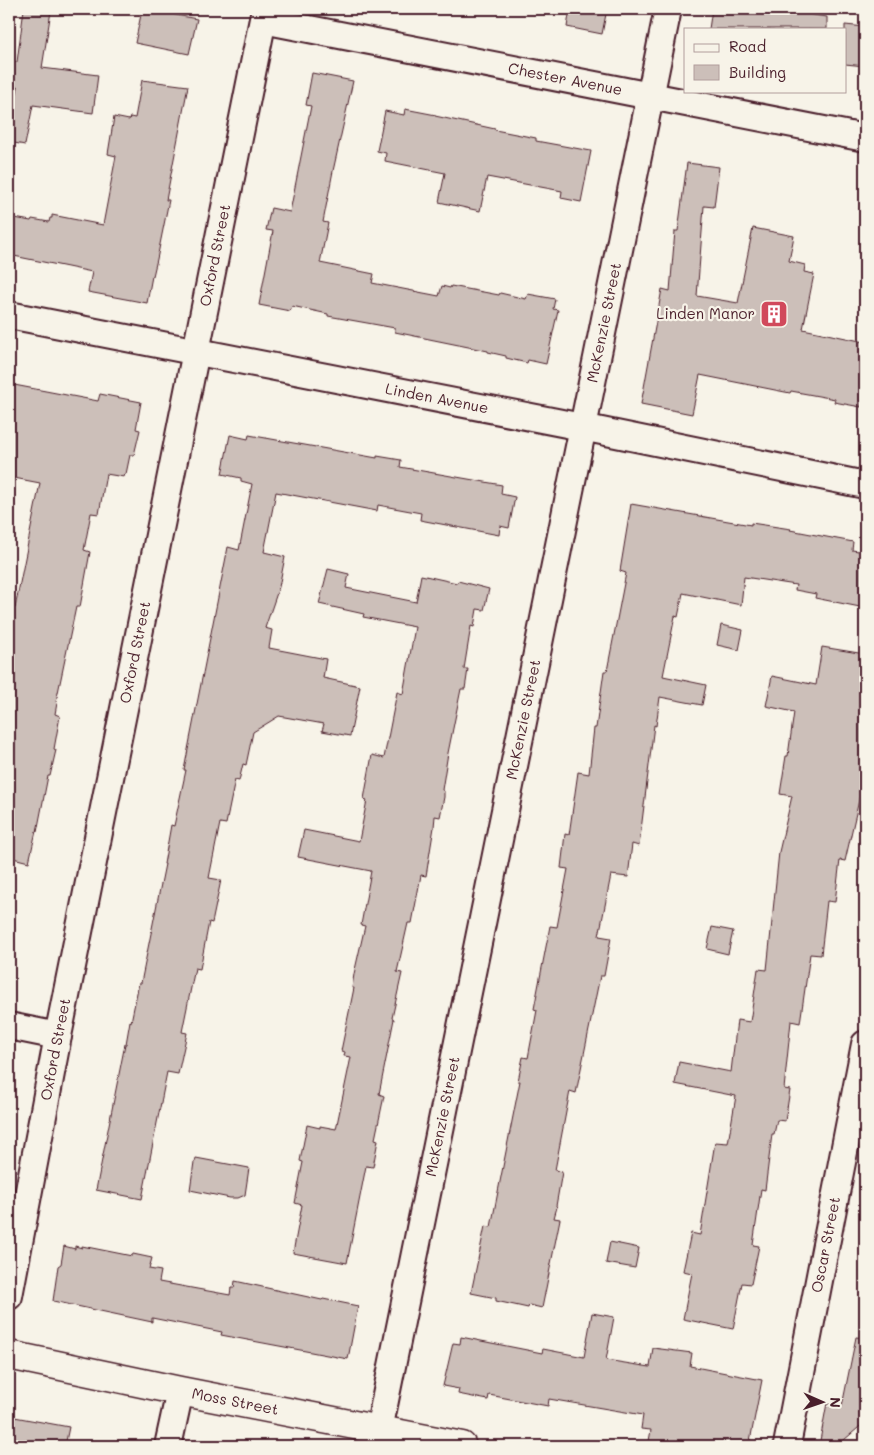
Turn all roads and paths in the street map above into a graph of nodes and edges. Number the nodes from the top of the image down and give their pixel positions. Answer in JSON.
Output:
{"nodes":[{"id":1,"x":668,"y":9,"type":"edge"},
{"id":2,"x":264,"y":14,"type":"edge"},
{"id":3,"x":651,"y":96,"type":"junction"},
{"id":4,"x":865,"y":138,"type":"edge"},
{"id":5,"x":9,"y":315,"type":"edge"},
{"id":6,"x":196,"y":352,"type":"junction"},
{"id":7,"x":582,"y":427,"type":"junction"},
{"id":8,"x":865,"y":484,"type":"edge"},
{"id":9,"x":9,"y":1026,"type":"edge"},
{"id":10,"x":58,"y":1036,"type":"junction"},
{"id":11,"x":865,"y":1044,"type":"edge"},
{"id":12,"x":9,"y":1296,"type":"edge"},
{"id":13,"x":9,"y":1355,"type":"edge"},
{"id":14,"x":180,"y":1391,"type":"junction"},
{"id":15,"x":378,"y":1430,"type":"junction"},
{"id":16,"x":787,"y":1445,"type":"edge"},
{"id":17,"x":168,"y":1446,"type":"edge"},
{"id":18,"x":462,"y":1446,"type":"edge"}],
"edges":[{"from":1,"to":3,"type":"street","name":"McKenzie Street"},
{"from":2,"to":3,"type":"street","name":"Chester Avenue"},
{"from":2,"to":6,"type":"street","name":"Oxford Street"},
{"from":3,"to":4,"type":"street","name":"Chester Avenue"},
{"from":3,"to":7,"type":"street","name":"McKenzie Street"},
{"from":5,"to":6,"type":"street","name":"Linden Avenue"},
{"from":6,"to":7,"type":"street","name":"Linden Avenue"},
{"from":6,"to":10,"type":"street","name":"Oxford Street"},
{"from":7,"to":8,"type":"street","name":"Linden Avenue"},
{"from":7,"to":15,"type":"street","name":"McKenzie Street"},
{"from":9,"to":10,"type":"street"},
{"from":10,"to":12,"type":"street","name":"Oxford Street"},
{"from":11,"to":16,"type":"street","name":"Oscar Street"},
{"from":13,"to":14,"type":"street","name":"Moss Street"},
{"from":14,"to":15,"type":"street","name":"Moss Street"},
{"from":14,"to":17,"type":"street"},
{"from":15,"to":18,"type":"street","name":"Moss Street"}]}
